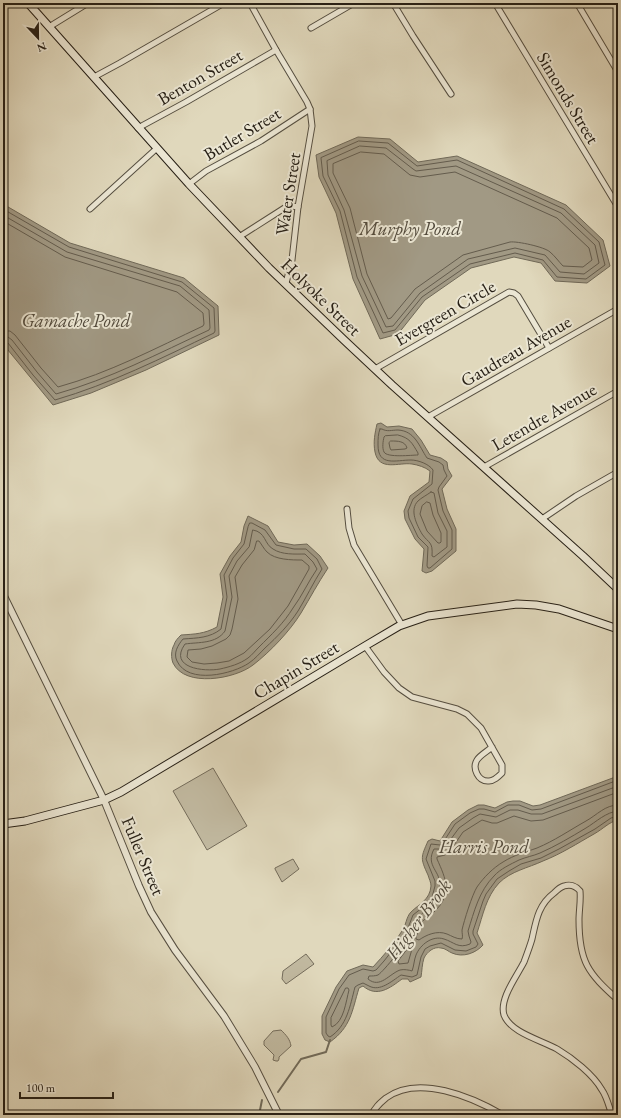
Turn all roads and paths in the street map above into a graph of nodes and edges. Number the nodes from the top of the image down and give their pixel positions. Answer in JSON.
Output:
{"nodes":[{"id":1,"x":28,"y":3,"type":"edge"},
{"id":2,"x":88,"y":3,"type":"edge"},
{"id":3,"x":224,"y":3,"type":"edge"},
{"id":4,"x":250,"y":3,"type":"edge"},
{"id":5,"x":354,"y":3,"type":"edge"},
{"id":6,"x":393,"y":3,"type":"edge"},
{"id":7,"x":495,"y":3,"type":"edge"},
{"id":8,"x":577,"y":3,"type":"edge"},
{"id":9,"x":49,"y":27,"type":"junction"},
{"id":10,"x":312,"y":28,"type":"dead end"},
{"id":11,"x":276,"y":50,"type":"junction"},
{"id":12,"x":618,"y":72,"type":"edge"},
{"id":13,"x":94,"y":77,"type":"junction"},
{"id":14,"x":451,"y":94,"type":"dead end"},
{"id":15,"x":310,"y":109,"type":"junction"},
{"id":16,"x":138,"y":128,"type":"junction"},
{"id":17,"x":156,"y":148,"type":"junction"},
{"id":18,"x":189,"y":184,"type":"junction"},
{"id":19,"x":298,"y":207,"type":"junction"},
{"id":20,"x":618,"y":207,"type":"edge"},
{"id":21,"x":90,"y":208,"type":"dead end"},
{"id":22,"x":239,"y":237,"type":"junction"},
{"id":23,"x":286,"y":284,"type":"junction"},
{"id":24,"x":618,"y":309,"type":"edge"},
{"id":25,"x":549,"y":348,"type":"junction"},
{"id":26,"x":375,"y":369,"type":"junction"},
{"id":27,"x":618,"y":391,"type":"edge"},
{"id":28,"x":428,"y":417,"type":"junction"},
{"id":29,"x":484,"y":467,"type":"junction"},
{"id":30,"x":618,"y":472,"type":"edge"},
{"id":31,"x":347,"y":509,"type":"dead end"},
{"id":32,"x":542,"y":519,"type":"junction"},
{"id":33,"x":618,"y":589,"type":"edge"},
{"id":34,"x":3,"y":594,"type":"edge"},
{"id":35,"x":402,"y":625,"type":"junction"},
{"id":36,"x":618,"y":629,"type":"edge"},
{"id":37,"x":365,"y":646,"type":"junction"},
{"id":38,"x":492,"y":747,"type":"junction"},
{"id":39,"x":104,"y":800,"type":"junction"},
{"id":40,"x":3,"y":824,"type":"edge"},
{"id":41,"x":618,"y":1000,"type":"edge"},
{"id":42,"x":279,"y":1115,"type":"edge"},
{"id":43,"x":372,"y":1115,"type":"edge"},
{"id":44,"x":503,"y":1115,"type":"edge"},
{"id":45,"x":612,"y":1115,"type":"edge"}],
"edges":[{"from":1,"to":9,"type":"main road","name":"Holyoke Street"},
{"from":2,"to":9,"type":"street"},
{"from":3,"to":13,"type":"street"},
{"from":4,"to":11,"type":"street"},
{"from":5,"to":10,"type":"street"},
{"from":6,"to":14,"type":"street"},
{"from":7,"to":20,"type":"street","name":"Simonds Street"},
{"from":8,"to":12,"type":"street"},
{"from":9,"to":13,"type":"main road","name":"Holyoke Street"},
{"from":11,"to":15,"type":"street"},
{"from":11,"to":16,"type":"street","name":"Benton Street"},
{"from":13,"to":16,"type":"main road","name":"Holyoke Street"},
{"from":15,"to":18,"type":"street","name":"Butler Street"},
{"from":15,"to":19,"type":"street","name":"Water Street"},
{"from":16,"to":17,"type":"main road","name":"Holyoke Street"},
{"from":17,"to":18,"type":"main road","name":"Holyoke Street"},
{"from":17,"to":21,"type":"street"},
{"from":18,"to":22,"type":"main road","name":"Holyoke Street"},
{"from":19,"to":22,"type":"street"},
{"from":19,"to":23,"type":"street","name":"Water Street"},
{"from":22,"to":23,"type":"main road","name":"Holyoke Street"},
{"from":23,"to":26,"type":"main road","name":"Holyoke Street"},
{"from":24,"to":25,"type":"street","name":"Gaudreau Avenue"},
{"from":25,"to":26,"type":"street","name":"Evergreen Circle"},
{"from":25,"to":28,"type":"street","name":"Gaudreau Avenue"},
{"from":26,"to":28,"type":"main road","name":"Holyoke Street"},
{"from":27,"to":29,"type":"street","name":"Letendre Avenue"},
{"from":28,"to":29,"type":"main road","name":"Holyoke Street"},
{"from":29,"to":32,"type":"main road","name":"Holyoke Street"},
{"from":30,"to":32,"type":"street"},
{"from":31,"to":35,"type":"street"},
{"from":32,"to":33,"type":"main road","name":"Holyoke Street"},
{"from":34,"to":39,"type":"street","name":"Fuller Street"},
{"from":35,"to":36,"type":"main road","name":"Chapin Street"},
{"from":35,"to":37,"type":"main road","name":"Chapin Street"},
{"from":37,"to":38,"type":"street"},
{"from":37,"to":39,"type":"main road","name":"Chapin Street"},
{"from":38,"to":38,"type":"street"},
{"from":39,"to":40,"type":"main road","name":"Chapin Street"},
{"from":39,"to":42,"type":"street","name":"Fuller Street"},
{"from":41,"to":45,"type":"street"},
{"from":43,"to":44,"type":"street"}]}
